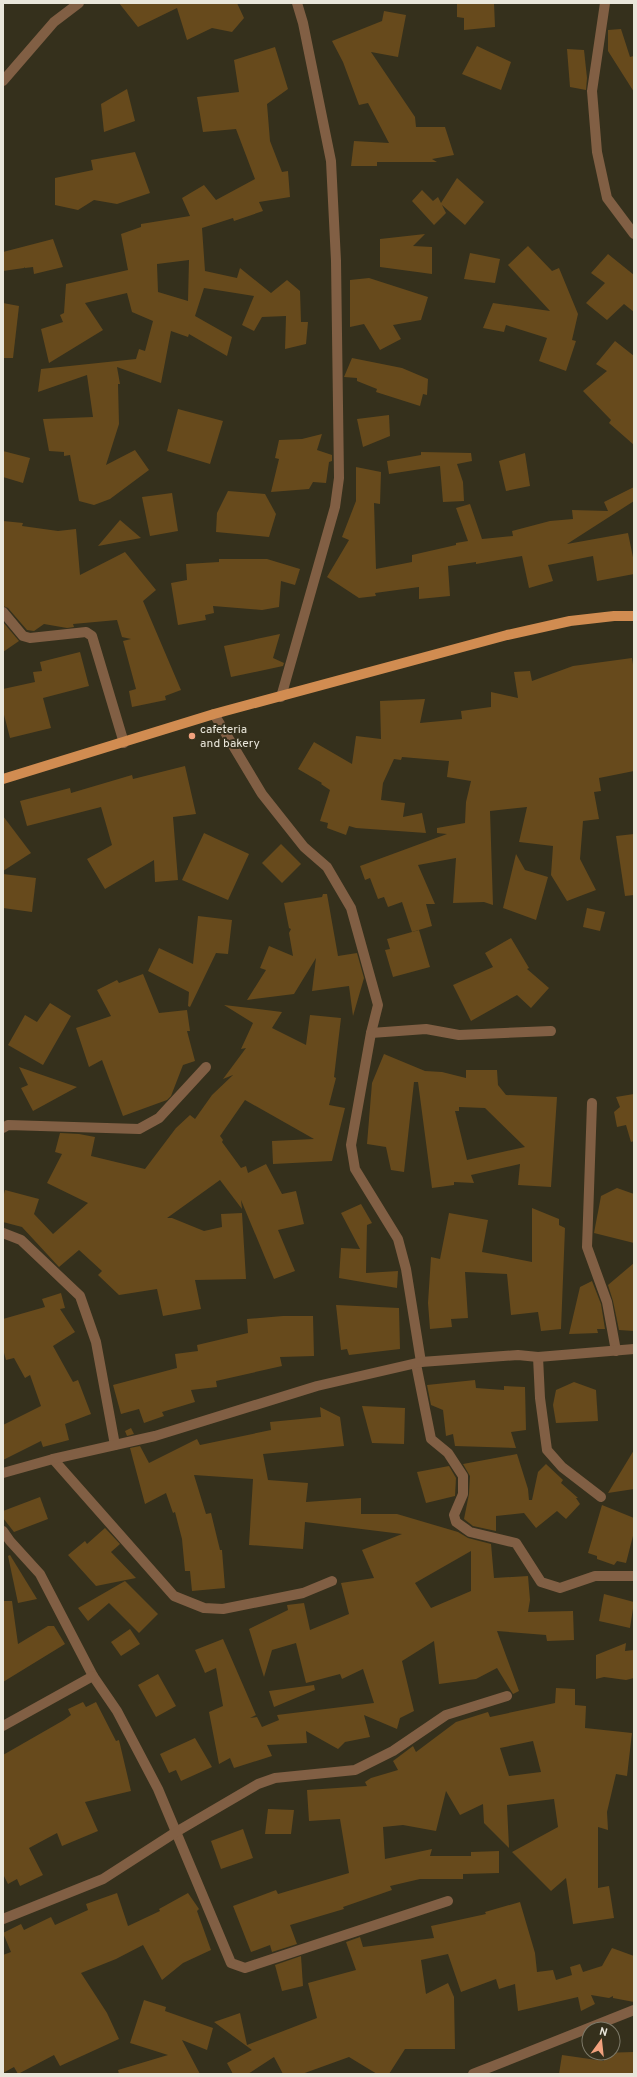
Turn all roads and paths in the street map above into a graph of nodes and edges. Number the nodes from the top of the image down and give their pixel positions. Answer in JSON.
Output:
{"nodes":[{"id":1,"x":78,"y":3,"type":"edge"},
{"id":2,"x":297,"y":3,"type":"edge"},
{"id":3,"x":605,"y":3,"type":"edge"},
{"id":4,"x":3,"y":81,"type":"edge"},
{"id":5,"x":634,"y":234,"type":"edge"},
{"id":6,"x":3,"y":612,"type":"edge"},
{"id":7,"x":634,"y":616,"type":"edge"},
{"id":8,"x":281,"y":697,"type":"junction"},
{"id":9,"x":214,"y":714,"type":"junction"},
{"id":10,"x":124,"y":743,"type":"junction"},
{"id":11,"x":3,"y":779,"type":"edge"},
{"id":12,"x":551,"y":1031,"type":"dead end"},
{"id":13,"x":371,"y":1032,"type":"junction"},
{"id":14,"x":206,"y":1067,"type":"dead end"},
{"id":15,"x":592,"y":1103,"type":"dead end"},
{"id":16,"x":3,"y":1128,"type":"edge"},
{"id":17,"x":3,"y":1234,"type":"edge"},
{"id":18,"x":634,"y":1348,"type":"edge"},
{"id":19,"x":616,"y":1351,"type":"junction"},
{"id":20,"x":538,"y":1357,"type":"junction"},
{"id":21,"x":418,"y":1363,"type":"junction"},
{"id":22,"x":115,"y":1445,"type":"junction"},
{"id":23,"x":53,"y":1459,"type":"junction"},
{"id":24,"x":3,"y":1473,"type":"edge"},
{"id":25,"x":601,"y":1497,"type":"dead end"},
{"id":26,"x":3,"y":1531,"type":"edge"},
{"id":27,"x":634,"y":1576,"type":"edge"},
{"id":28,"x":332,"y":1581,"type":"dead end"},
{"id":29,"x":93,"y":1676,"type":"junction"},
{"id":30,"x":507,"y":1696,"type":"dead end"},
{"id":31,"x":3,"y":1726,"type":"edge"},
{"id":32,"x":176,"y":1832,"type":"junction"},
{"id":33,"x":448,"y":1901,"type":"dead end"},
{"id":34,"x":3,"y":1919,"type":"edge"},
{"id":35,"x":634,"y":2010,"type":"edge"},
{"id":36,"x":473,"y":2074,"type":"edge"}],
"edges":[{"from":1,"to":4,"type":"street"},
{"from":2,"to":8,"type":"street"},
{"from":3,"to":5,"type":"street"},
{"from":6,"to":10,"type":"street"},
{"from":7,"to":8,"type":"main road"},
{"from":8,"to":9,"type":"main road"},
{"from":9,"to":10,"type":"main road"},
{"from":9,"to":13,"type":"street"},
{"from":10,"to":11,"type":"main road"},
{"from":12,"to":13,"type":"street"},
{"from":13,"to":21,"type":"street"},
{"from":14,"to":16,"type":"street"},
{"from":15,"to":19,"type":"street"},
{"from":17,"to":22,"type":"street"},
{"from":18,"to":19,"type":"street"},
{"from":19,"to":20,"type":"street"},
{"from":20,"to":21,"type":"street"},
{"from":20,"to":25,"type":"street"},
{"from":21,"to":22,"type":"street"},
{"from":21,"to":27,"type":"street"},
{"from":22,"to":23,"type":"street"},
{"from":23,"to":24,"type":"street"},
{"from":23,"to":28,"type":"street"},
{"from":26,"to":29,"type":"street"},
{"from":29,"to":31,"type":"street"},
{"from":29,"to":32,"type":"street"},
{"from":30,"to":32,"type":"street"},
{"from":32,"to":33,"type":"street"},
{"from":32,"to":34,"type":"street"},
{"from":35,"to":36,"type":"street"}]}
